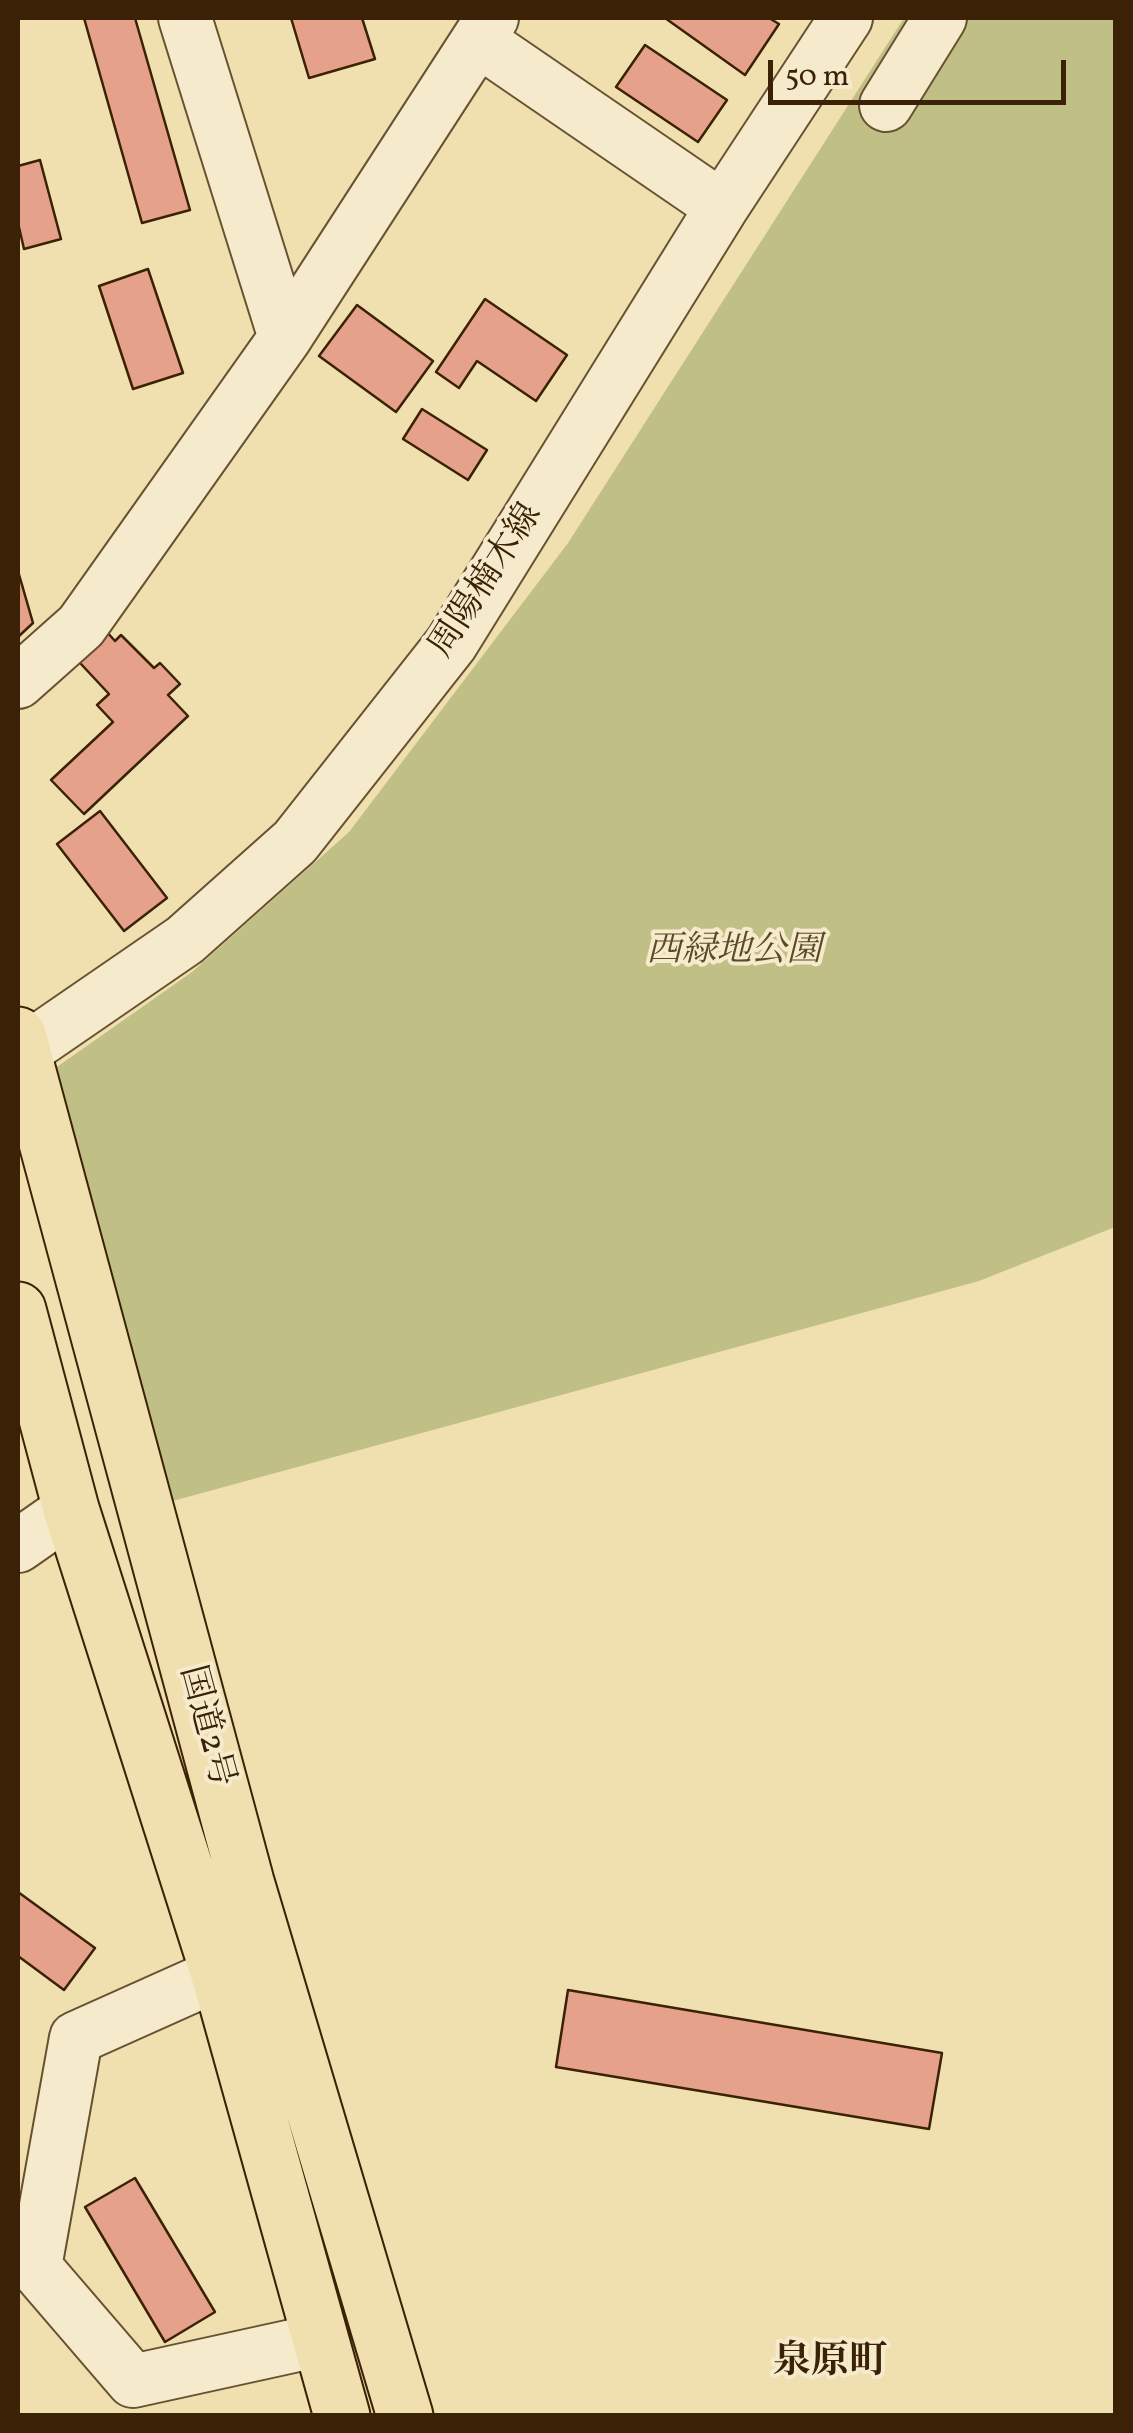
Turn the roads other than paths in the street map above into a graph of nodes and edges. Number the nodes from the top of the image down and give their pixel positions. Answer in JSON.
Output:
{"nodes":[{"id":1,"x":185,"y":18,"type":"edge"},
{"id":2,"x":846,"y":18,"type":"edge"},
{"id":3,"x":940,"y":18,"type":"edge"},
{"id":4,"x":485,"y":29,"type":"edge"},
{"id":5,"x":886,"y":104,"type":"dead end"},
{"id":6,"x":722,"y":207,"type":"junction"},
{"id":7,"x":285,"y":338,"type":"junction"},
{"id":8,"x":18,"y":682,"type":"edge"},
{"id":9,"x":20,"y":1044,"type":"edge"},
{"id":10,"x":18,"y":1310,"type":"edge"},
{"id":11,"x":72,"y":1509,"type":"junction"},
{"id":12,"x":18,"y":1546,"type":"edge"},
{"id":13,"x":219,"y":1974,"type":"junction"},
{"id":14,"x":26,"y":2261,"type":"edge"},
{"id":15,"x":320,"y":2340,"type":"junction"},
{"id":16,"x":342,"y":2416,"type":"edge"},
{"id":17,"x":406,"y":2416,"type":"edge"}],
"edges":[{"from":1,"to":7,"type":"street"},
{"from":2,"to":6,"type":"street","name":"周陽楠木線"},
{"from":3,"to":5,"type":"street"},
{"from":4,"to":6,"type":"street"},
{"from":4,"to":7,"type":"street"},
{"from":6,"to":9,"type":"street","name":"周陽楠木線"},
{"from":7,"to":8,"type":"street"},
{"from":9,"to":17,"type":"highway","name":"国道2号"},
{"from":10,"to":11,"type":"highway","name":"国道2号"},
{"from":11,"to":12,"type":"street"},
{"from":11,"to":13,"type":"highway","name":"国道2号"},
{"from":13,"to":14,"type":"street"},
{"from":13,"to":15,"type":"highway","name":"国道2号"},
{"from":14,"to":15,"type":"street"},
{"from":15,"to":16,"type":"highway","name":"国道2号"}]}
